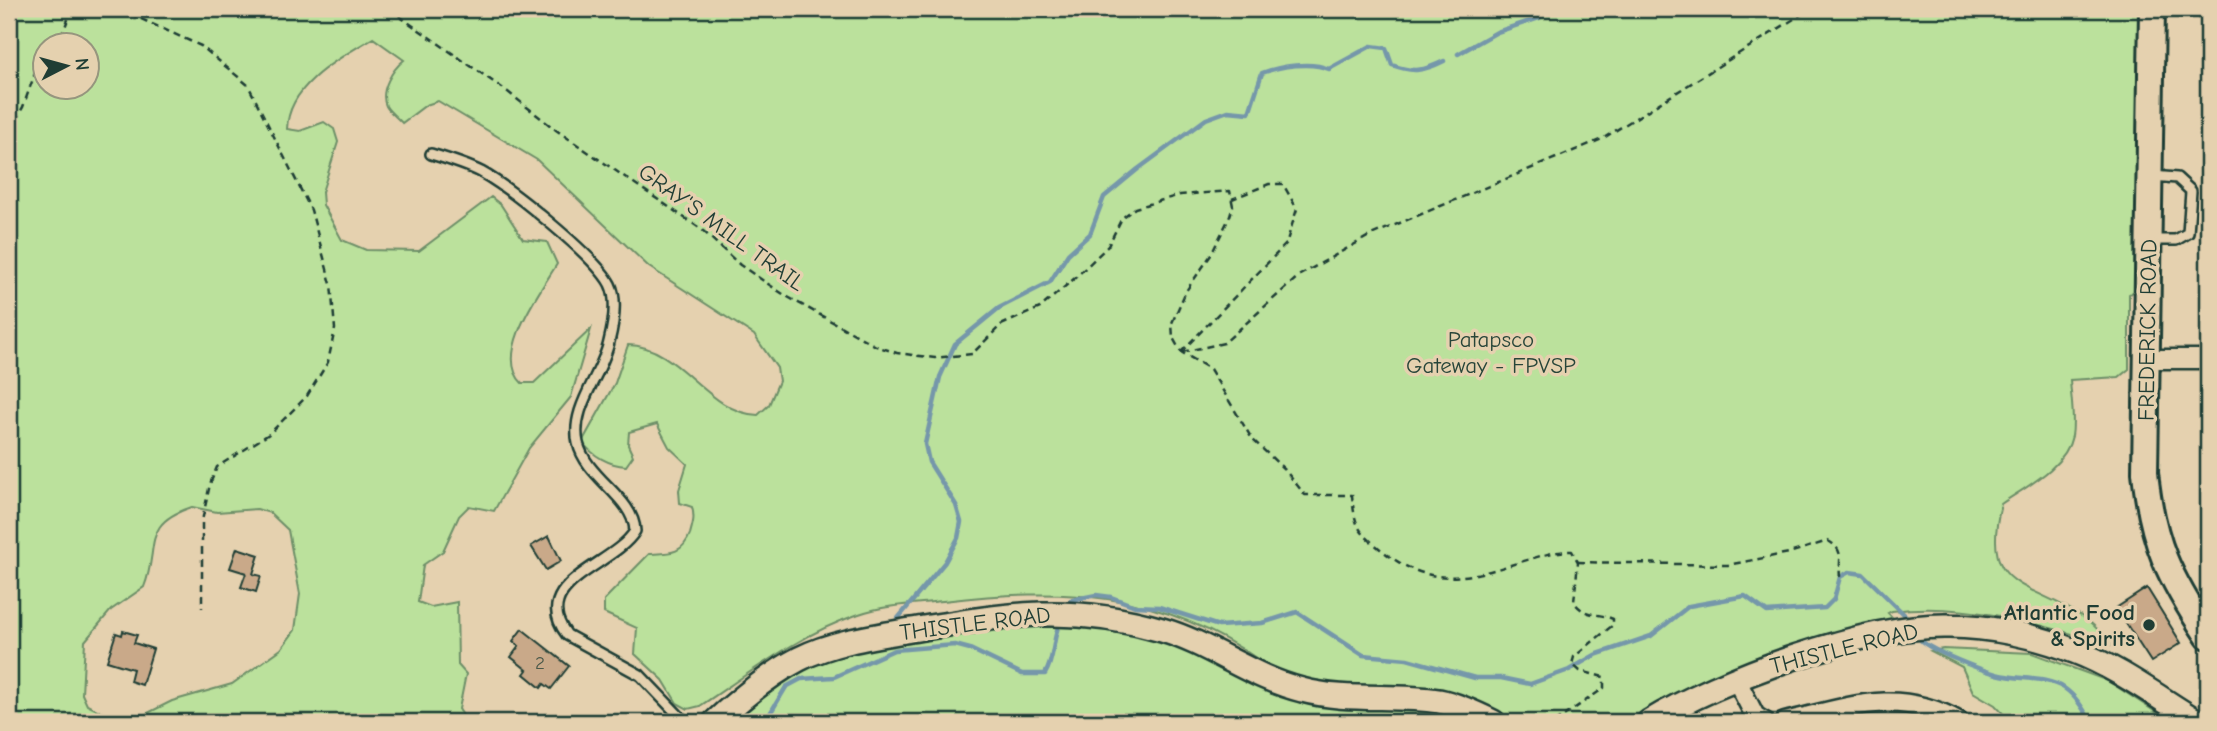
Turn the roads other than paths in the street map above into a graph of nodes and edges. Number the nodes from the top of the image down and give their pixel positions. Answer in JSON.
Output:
{"nodes":[{"id":1,"x":2152,"y":9,"type":"edge"},
{"id":2,"x":431,"y":154,"type":"dead end"},
{"id":3,"x":2149,"y":175,"type":"junction"},
{"id":4,"x":2148,"y":240,"type":"junction"},
{"id":5,"x":2146,"y":359,"type":"junction"},
{"id":6,"x":2208,"y":359,"type":"edge"},
{"id":7,"x":2208,"y":636,"type":"edge"},
{"id":8,"x":1736,"y":679,"type":"junction"},
{"id":9,"x":685,"y":722,"type":"edge"},
{"id":10,"x":715,"y":722,"type":"edge"},
{"id":11,"x":1493,"y":722,"type":"edge"},
{"id":12,"x":1649,"y":722,"type":"edge"},
{"id":13,"x":1765,"y":722,"type":"edge"},
{"id":14,"x":1785,"y":722,"type":"edge"},
{"id":15,"x":1961,"y":722,"type":"edge"},
{"id":16,"x":2198,"y":722,"type":"edge"}],
"edges":[{"from":1,"to":3,"type":"main road","name":"FREDERICK ROAD"},
{"from":2,"to":9,"type":"lane"},
{"from":3,"to":4,"type":"main road","name":"FREDERICK ROAD"},
{"from":3,"to":4,"type":"lane"},
{"from":4,"to":5,"type":"main road","name":"FREDERICK ROAD"},
{"from":5,"to":6,"type":"street"},
{"from":5,"to":7,"type":"main road","name":"FREDERICK ROAD"},
{"from":8,"to":12,"type":"street","name":"THISTLE ROAD"},
{"from":8,"to":13,"type":"street"},
{"from":8,"to":16,"type":"street","name":"THISTLE ROAD"},
{"from":10,"to":11,"type":"street","name":"THISTLE ROAD"},
{"from":14,"to":15,"type":"street"}]}
